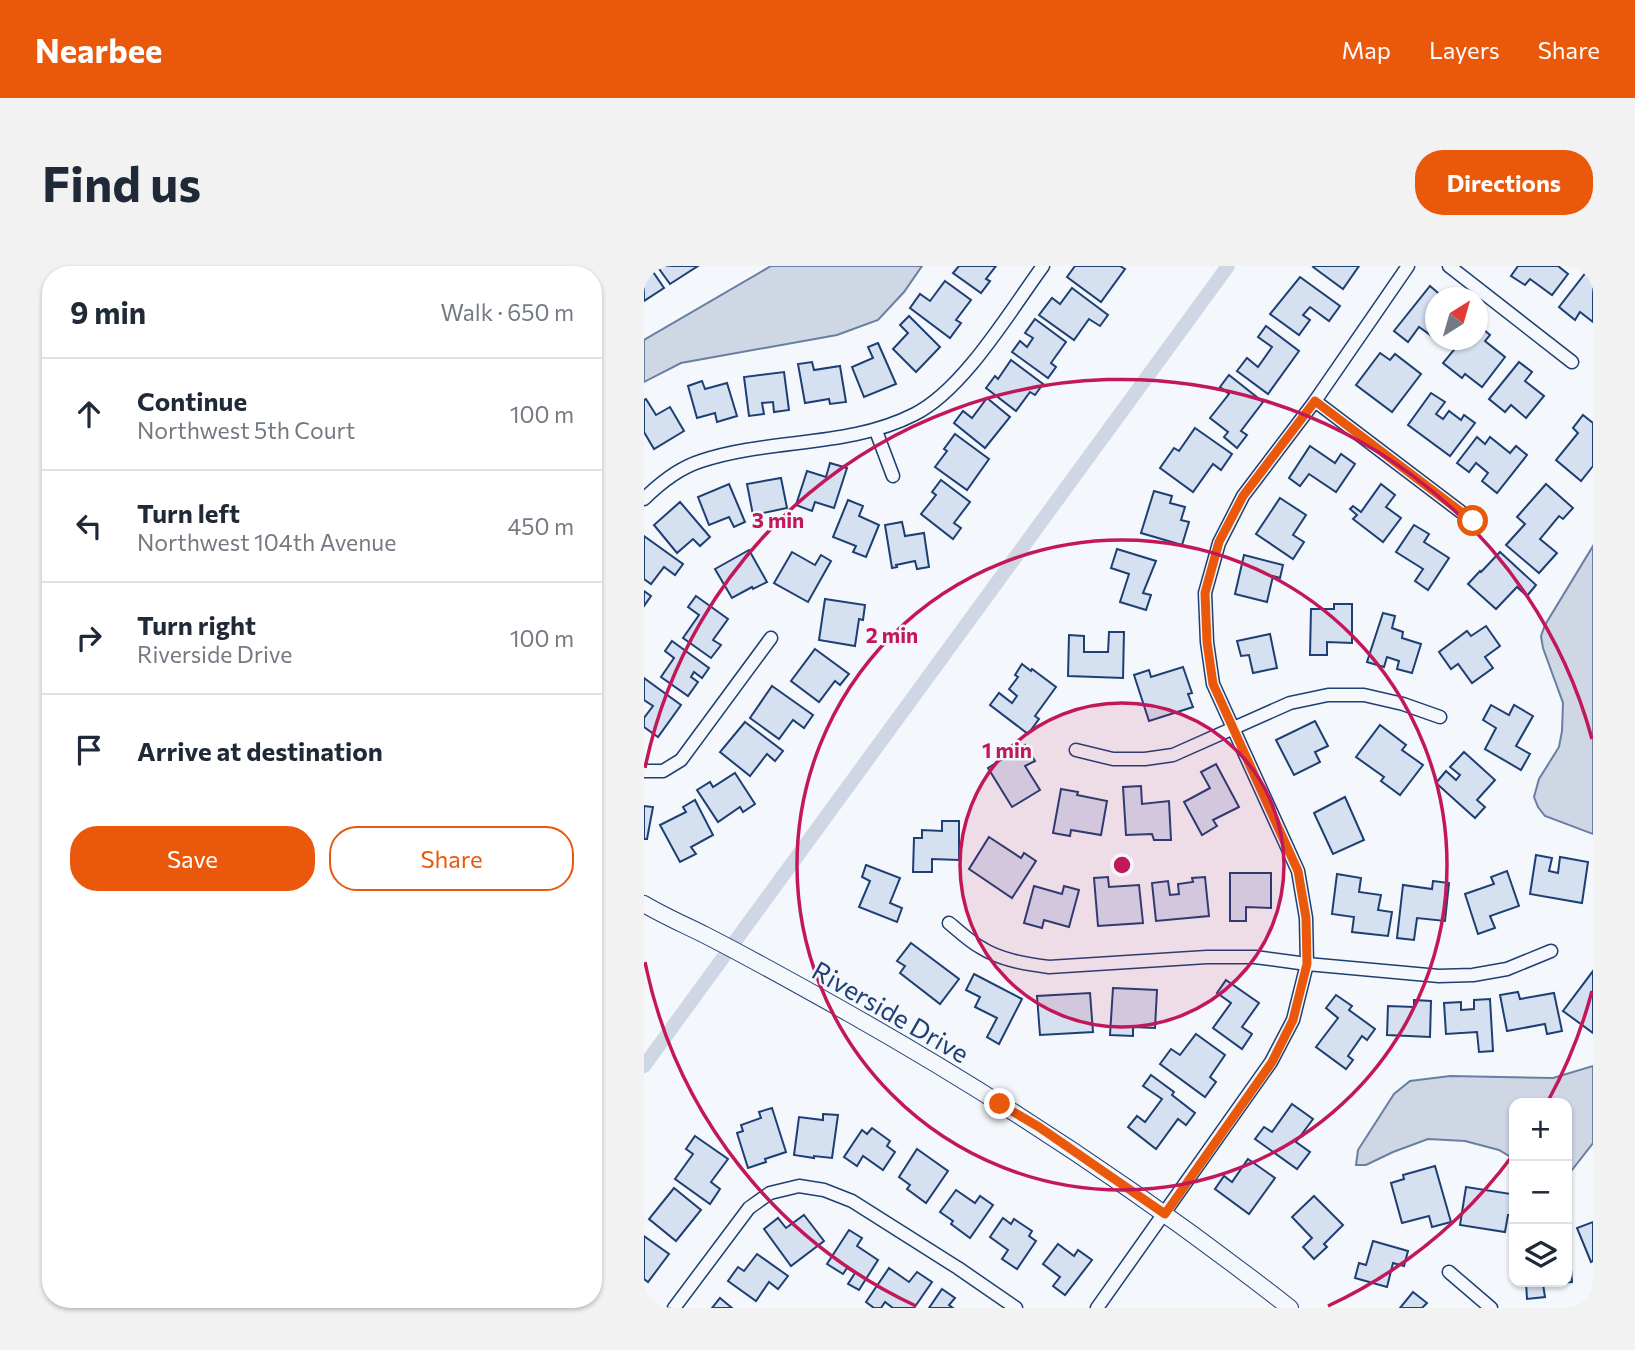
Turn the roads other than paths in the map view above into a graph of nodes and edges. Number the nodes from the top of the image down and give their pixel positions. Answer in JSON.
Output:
{"nodes":[{"id":1,"x":1043,"y":266,"type":"edge"},
{"id":2,"x":1408,"y":266,"type":"edge"},
{"id":3,"x":1449,"y":266,"type":"edge"},
{"id":4,"x":1572,"y":362,"type":"dead end"},
{"id":5,"x":1315,"y":401,"type":"junction"},
{"id":6,"x":877,"y":431,"type":"junction"},
{"id":7,"x":893,"y":476,"type":"dead end"},
{"id":8,"x":644,"y":499,"type":"edge"},
{"id":9,"x":1473,"y":521,"type":"dead end"},
{"id":10,"x":771,"y":638,"type":"dead end"},
{"id":11,"x":1440,"y":717,"type":"dead end"},
{"id":12,"x":1232,"y":727,"type":"junction"},
{"id":13,"x":1076,"y":750,"type":"dead end"},
{"id":14,"x":644,"y":771,"type":"edge"},
{"id":15,"x":644,"y":907,"type":"edge"},
{"id":16,"x":949,"y":923,"type":"dead end"},
{"id":17,"x":1551,"y":951,"type":"dead end"},
{"id":18,"x":1307,"y":964,"type":"junction"},
{"id":19,"x":1165,"y":1214,"type":"junction"},
{"id":20,"x":1449,"y":1272,"type":"dead end"},
{"id":21,"x":674,"y":1308,"type":"edge"},
{"id":22,"x":1016,"y":1308,"type":"edge"},
{"id":23,"x":1097,"y":1308,"type":"edge"},
{"id":24,"x":1290,"y":1308,"type":"edge"},
{"id":25,"x":1490,"y":1308,"type":"edge"}],
"edges":[{"from":1,"to":6,"type":"street"},
{"from":2,"to":5,"type":"street"},
{"from":3,"to":4,"type":"street"},
{"from":5,"to":9,"type":"street"},
{"from":5,"to":12,"type":"street"},
{"from":6,"to":7,"type":"street"},
{"from":6,"to":8,"type":"street"},
{"from":10,"to":14,"type":"street"},
{"from":11,"to":12,"type":"street"},
{"from":12,"to":13,"type":"street"},
{"from":12,"to":18,"type":"street"},
{"from":15,"to":19,"type":"street","name":"Riverside Drive"},
{"from":16,"to":18,"type":"street"},
{"from":17,"to":18,"type":"street"},
{"from":18,"to":19,"type":"street"},
{"from":19,"to":23,"type":"street"},
{"from":19,"to":24,"type":"street","name":"Riverside Drive"},
{"from":20,"to":25,"type":"street"},
{"from":21,"to":22,"type":"street"}]}
